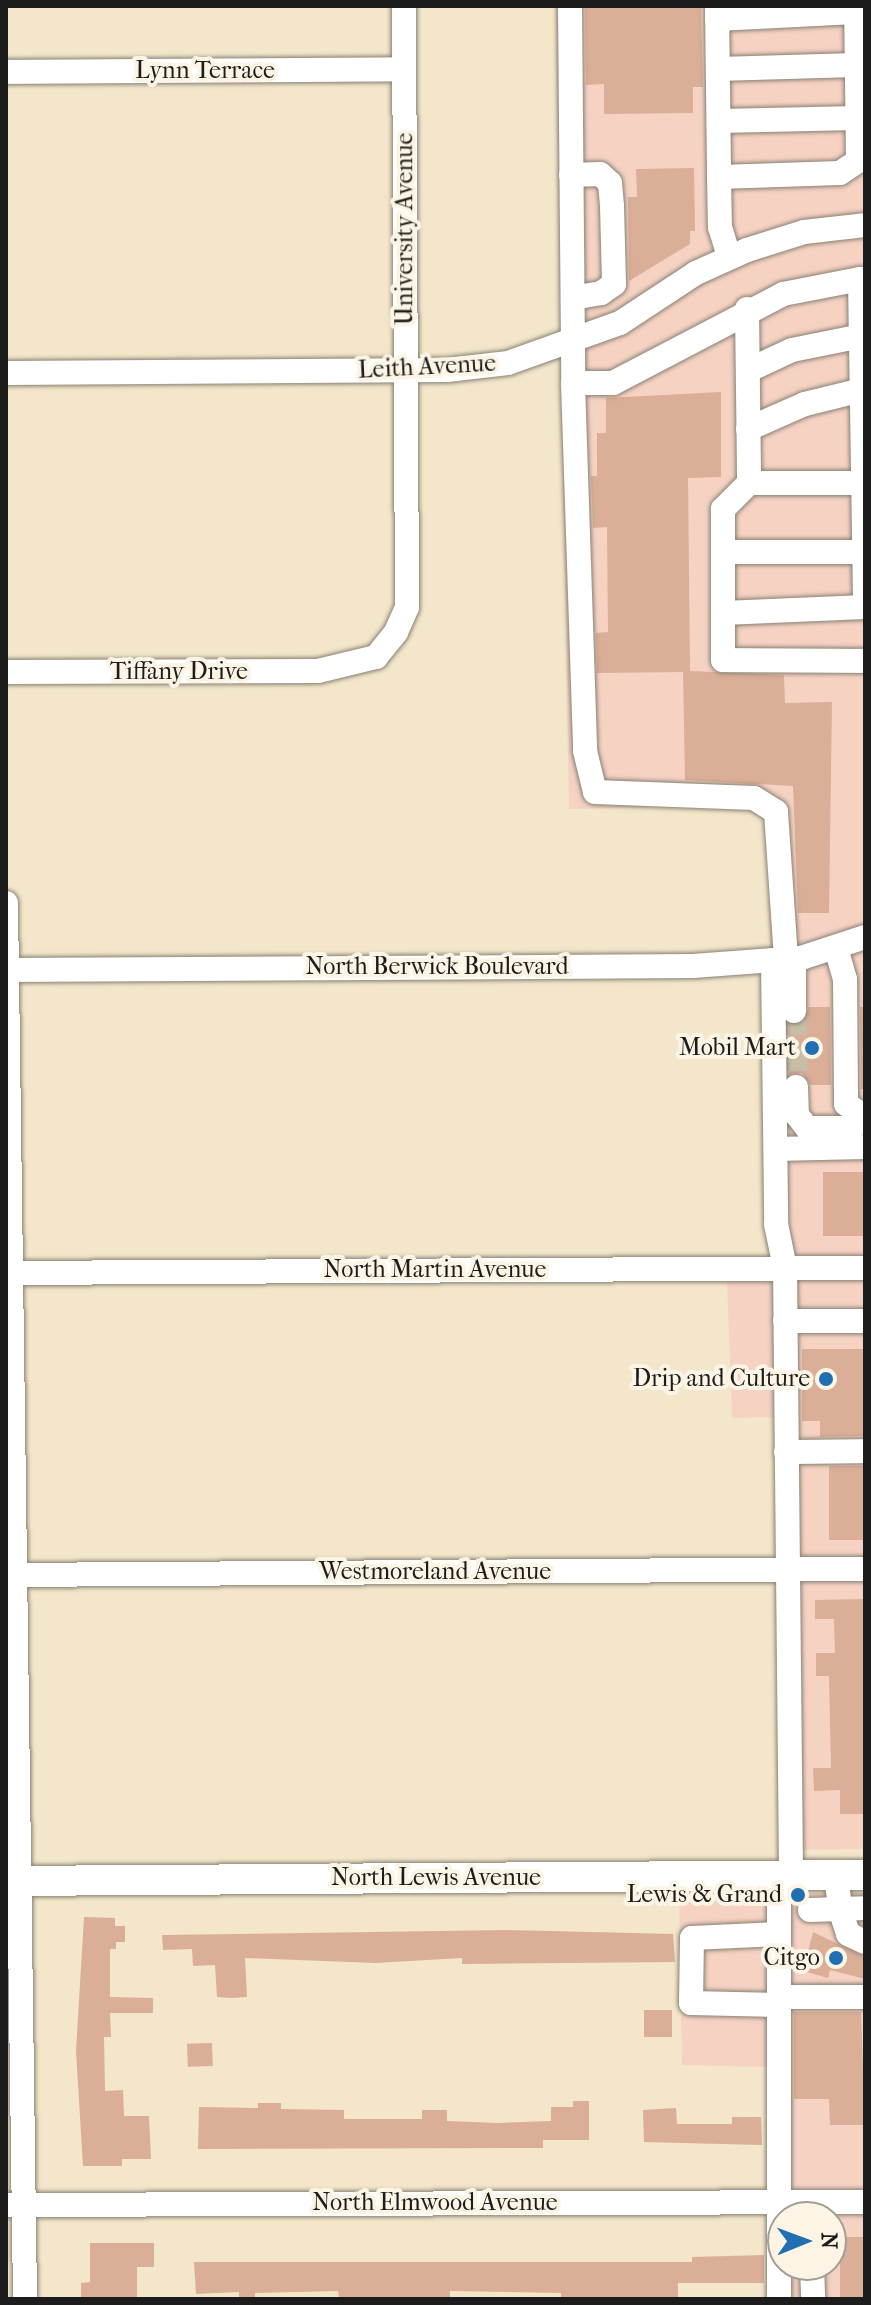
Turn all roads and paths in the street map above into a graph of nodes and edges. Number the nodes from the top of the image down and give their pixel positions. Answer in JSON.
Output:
{"nodes":[{"id":1,"x":404,"y":6,"type":"edge"},
{"id":2,"x":570,"y":6,"type":"edge"},
{"id":3,"x":856,"y":9,"type":"edge"},
{"id":4,"x":717,"y":12,"type":"edge"},
{"id":5,"x":856,"y":65,"type":"junction"},
{"id":6,"x":404,"y":69,"type":"junction"},
{"id":7,"x":718,"y":69,"type":"junction"},
{"id":8,"x":6,"y":72,"type":"edge"},
{"id":9,"x":857,"y":118,"type":"junction"},
{"id":10,"x":719,"y":121,"type":"junction"},
{"id":11,"x":571,"y":175,"type":"junction"},
{"id":12,"x":719,"y":177,"type":"junction"},
{"id":13,"x":865,"y":225,"type":"edge"},
{"id":14,"x":729,"y":257,"type":"junction"},
{"id":15,"x":573,"y":298,"type":"junction"},
{"id":16,"x":747,"y":309,"type":"junction"},
{"id":17,"x":863,"y":327,"type":"edge"},
{"id":18,"x":573,"y":343,"type":"junction"},
{"id":19,"x":749,"y":370,"type":"junction"},
{"id":20,"x":406,"y":371,"type":"junction"},
{"id":21,"x":6,"y":373,"type":"edge"},
{"id":22,"x":573,"y":383,"type":"junction"},
{"id":23,"x":862,"y":390,"type":"junction"},
{"id":24,"x":748,"y":429,"type":"junction"},
{"id":25,"x":749,"y":483,"type":"junction"},
{"id":26,"x":864,"y":483,"type":"edge"},
{"id":27,"x":723,"y":552,"type":"junction"},
{"id":28,"x":865,"y":552,"type":"edge"},
{"id":29,"x":865,"y":594,"type":"edge"},
{"id":30,"x":865,"y":607,"type":"edge"},
{"id":31,"x":723,"y":613,"type":"junction"},
{"id":32,"x":865,"y":661,"type":"edge"},
{"id":33,"x":352,"y":667,"type":"joint"},
{"id":34,"x":6,"y":672,"type":"edge"},
{"id":35,"x":6,"y":903,"type":"edge"},
{"id":36,"x":865,"y":937,"type":"edge"},
{"id":37,"x":836,"y":948,"type":"junction"},
{"id":38,"x":785,"y":959,"type":"junction"},
{"id":39,"x":6,"y":970,"type":"edge"},
{"id":40,"x":855,"y":998,"type":"edge"},
{"id":41,"x":794,"y":1011,"type":"tunnel mouth"},
{"id":42,"x":796,"y":1087,"type":"tunnel mouth"},
{"id":43,"x":865,"y":1119,"type":"edge"},
{"id":44,"x":865,"y":1147,"type":"edge"},
{"id":45,"x":776,"y":1149,"type":"junction"},
{"id":46,"x":785,"y":1268,"type":"junction"},
{"id":47,"x":865,"y":1268,"type":"edge"},
{"id":48,"x":8,"y":1273,"type":"edge"},
{"id":49,"x":785,"y":1321,"type":"junction"},
{"id":50,"x":865,"y":1321,"type":"edge"},
{"id":51,"x":865,"y":1451,"type":"edge"},
{"id":52,"x":786,"y":1452,"type":"junction"},
{"id":53,"x":865,"y":1569,"type":"edge"},
{"id":54,"x":787,"y":1570,"type":"junction"},
{"id":55,"x":11,"y":1575,"type":"edge"},
{"id":56,"x":850,"y":1875,"type":"edge"},
{"id":57,"x":785,"y":1876,"type":"junction"},
{"id":58,"x":13,"y":1881,"type":"edge"},
{"id":59,"x":865,"y":1908,"type":"edge"},
{"id":60,"x":840,"y":1909,"type":"junction"},
{"id":61,"x":810,"y":1910,"type":"dead end"},
{"id":62,"x":779,"y":1934,"type":"junction"},
{"id":63,"x":865,"y":1942,"type":"edge"},
{"id":64,"x":865,"y":1997,"type":"edge"},
{"id":65,"x":779,"y":2001,"type":"junction"},
{"id":66,"x":779,"y":2201,"type":"edge"},
{"id":67,"x":767,"y":2202,"type":"edge"},
{"id":68,"x":15,"y":2205,"type":"edge"},
{"id":69,"x":25,"y":2299,"type":"edge"}],
"edges":[{"from":1,"to":6,"type":"street","name":"University Avenue"},
{"from":2,"to":11,"type":"street"},
{"from":3,"to":4,"type":"street"},
{"from":3,"to":5,"type":"street"},
{"from":4,"to":7,"type":"street"},
{"from":5,"to":7,"type":"street"},
{"from":5,"to":9,"type":"street"},
{"from":6,"to":8,"type":"street","name":"Lynn Terrace"},
{"from":6,"to":20,"type":"street","name":"University Avenue"},
{"from":7,"to":10,"type":"street"},
{"from":9,"to":10,"type":"street"},
{"from":9,"to":12,"type":"street"},
{"from":10,"to":12,"type":"street"},
{"from":11,"to":15,"type":"street"},
{"from":11,"to":15,"type":"street"},
{"from":12,"to":14,"type":"street"},
{"from":13,"to":14,"type":"street","name":"Leith Avenue"},
{"from":14,"to":18,"type":"street","name":"Leith Avenue"},
{"from":15,"to":18,"type":"street"},
{"from":16,"to":17,"type":"street"},
{"from":16,"to":19,"type":"street"},
{"from":16,"to":22,"type":"street"},
{"from":17,"to":19,"type":"street"},
{"from":17,"to":23,"type":"street"},
{"from":18,"to":20,"type":"street","name":"Leith Avenue"},
{"from":18,"to":22,"type":"street"},
{"from":19,"to":24,"type":"street"},
{"from":20,"to":21,"type":"street","name":"Leith Avenue"},
{"from":20,"to":33,"type":"street","name":"University Avenue"},
{"from":22,"to":38,"type":"street"},
{"from":23,"to":24,"type":"street"},
{"from":23,"to":26,"type":"street"},
{"from":24,"to":25,"type":"street"},
{"from":25,"to":26,"type":"street"},
{"from":25,"to":27,"type":"street"},
{"from":26,"to":28,"type":"street"},
{"from":27,"to":28,"type":"street"},
{"from":27,"to":31,"type":"street"},
{"from":28,"to":29,"type":"street"},
{"from":30,"to":31,"type":"street"},
{"from":31,"to":32,"type":"street"},
{"from":33,"to":34,"type":"street","name":"Tiffany Drive"},
{"from":35,"to":39,"type":"street"},
{"from":36,"to":37,"type":"street","name":"North Berwick Boulevard"},
{"from":37,"to":38,"type":"street","name":"North Berwick Boulevard"},
{"from":37,"to":40,"type":"street"},
{"from":38,"to":39,"type":"street","name":"North Berwick Boulevard"},
{"from":38,"to":41,"type":"street"},
{"from":38,"to":45,"type":"street"},
{"from":39,"to":48,"type":"street"},
{"from":40,"to":43,"type":"street"},
{"from":42,"to":43,"type":"street"},
{"from":44,"to":45,"type":"street"},
{"from":45,"to":46,"type":"street"},
{"from":46,"to":47,"type":"street","name":"North Martin Avenue"},
{"from":46,"to":48,"type":"street","name":"North Martin Avenue"},
{"from":46,"to":49,"type":"street"},
{"from":48,"to":55,"type":"street"},
{"from":49,"to":50,"type":"street"},
{"from":49,"to":52,"type":"street"},
{"from":51,"to":52,"type":"street"},
{"from":52,"to":54,"type":"street"},
{"from":53,"to":54,"type":"street","name":"Westmoreland Avenue"},
{"from":54,"to":55,"type":"street","name":"Westmoreland Avenue"},
{"from":54,"to":57,"type":"street"},
{"from":55,"to":58,"type":"street"},
{"from":56,"to":57,"type":"main road","name":"North Lewis Avenue"},
{"from":56,"to":60,"type":"street"},
{"from":57,"to":58,"type":"main road","name":"North Lewis Avenue"},
{"from":57,"to":62,"type":"street"},
{"from":58,"to":68,"type":"street"},
{"from":59,"to":60,"type":"street"},
{"from":60,"to":61,"type":"street"},
{"from":60,"to":63,"type":"street"},
{"from":62,"to":65,"type":"street"},
{"from":62,"to":65,"type":"street"},
{"from":64,"to":65,"type":"street"},
{"from":65,"to":66,"type":"street"},
{"from":67,"to":68,"type":"street","name":"North Elmwood Avenue"},
{"from":68,"to":69,"type":"street"}]}
